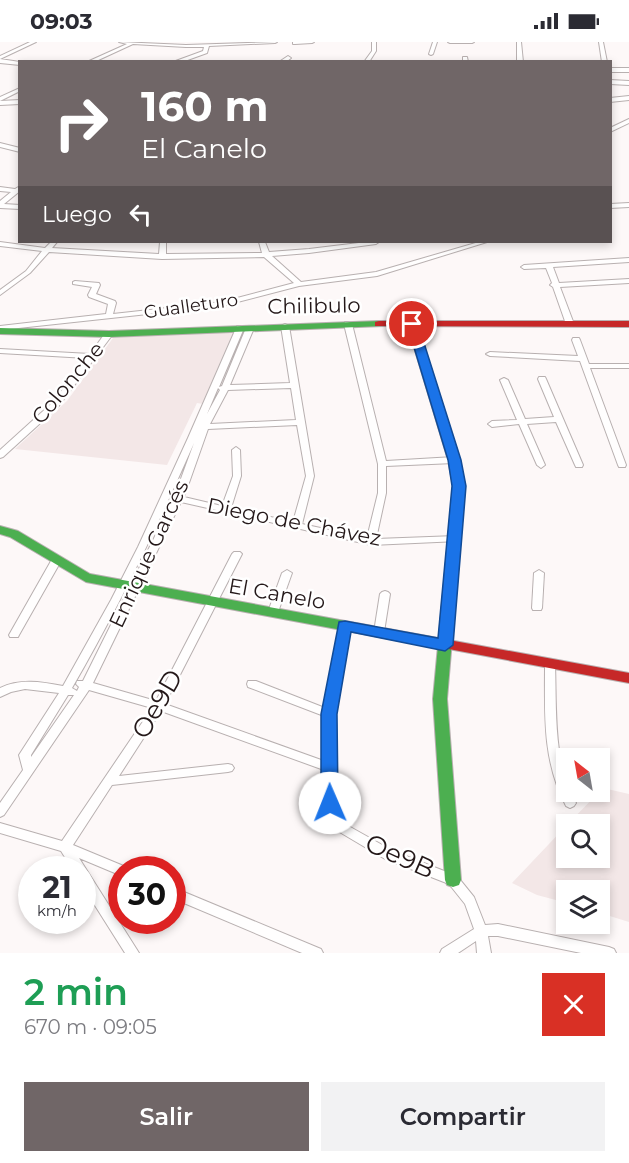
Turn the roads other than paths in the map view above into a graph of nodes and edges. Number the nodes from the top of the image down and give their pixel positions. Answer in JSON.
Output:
{"nodes":[{"id":1,"x":34,"y":42,"type":"edge"},
{"id":2,"x":121,"y":42,"type":"edge"},
{"id":3,"x":312,"y":42,"type":"edge"},
{"id":4,"x":374,"y":42,"type":"edge"},
{"id":5,"x":435,"y":42,"type":"edge"},
{"id":6,"x":450,"y":42,"type":"edge"},
{"id":7,"x":472,"y":42,"type":"edge"},
{"id":8,"x":519,"y":42,"type":"edge"},
{"id":9,"x":601,"y":42,"type":"edge"},
{"id":10,"x":134,"y":43,"type":"edge"},
{"id":11,"x":274,"y":43,"type":"edge"},
{"id":12,"x":295,"y":43,"type":"edge"},
{"id":13,"x":207,"y":46,"type":"junction"},
{"id":14,"x":0,"y":48,"type":"edge"},
{"id":15,"x":15,"y":51,"type":"junction"},
{"id":16,"x":431,"y":54,"type":"dead end"},
{"id":17,"x":288,"y":58,"type":"dead end"},
{"id":18,"x":0,"y":59,"type":"edge"},
{"id":19,"x":94,"y":60,"type":"edge"},
{"id":20,"x":181,"y":60,"type":"edge"},
{"id":21,"x":284,"y":60,"type":"edge"},
{"id":22,"x":367,"y":60,"type":"edge"},
{"id":23,"x":520,"y":60,"type":"edge"},
{"id":24,"x":604,"y":60,"type":"edge"},
{"id":25,"x":18,"y":64,"type":"edge"},
{"id":26,"x":612,"y":70,"type":"edge"},
{"id":27,"x":629,"y":70,"type":"edge"},
{"id":28,"x":612,"y":82,"type":"edge"},
{"id":29,"x":629,"y":83,"type":"edge"},
{"id":30,"x":18,"y":90,"type":"edge"},
{"id":31,"x":629,"y":98,"type":"edge"},
{"id":32,"x":612,"y":100,"type":"edge"},
{"id":33,"x":0,"y":101,"type":"edge"},
{"id":34,"x":18,"y":102,"type":"edge"},
{"id":35,"x":628,"y":123,"type":"edge"},
{"id":36,"x":612,"y":129,"type":"edge"},
{"id":37,"x":18,"y":142,"type":"edge"},
{"id":38,"x":0,"y":145,"type":"edge"},
{"id":39,"x":9,"y":147,"type":"junction"},
{"id":40,"x":18,"y":149,"type":"edge"},
{"id":41,"x":0,"y":189,"type":"edge"},
{"id":42,"x":17,"y":190,"type":"edge"},
{"id":43,"x":0,"y":205,"type":"edge"},
{"id":44,"x":612,"y":206,"type":"edge"},
{"id":45,"x":629,"y":206,"type":"edge"},
{"id":46,"x":18,"y":207,"type":"edge"},
{"id":47,"x":53,"y":243,"type":"edge"},
{"id":48,"x":163,"y":243,"type":"edge"},
{"id":49,"x":262,"y":243,"type":"edge"},
{"id":50,"x":370,"y":243,"type":"edge"},
{"id":51,"x":480,"y":243,"type":"edge"},
{"id":52,"x":0,"y":244,"type":"edge"},
{"id":53,"x":47,"y":250,"type":"junction"},
{"id":54,"x":266,"y":255,"type":"junction"},
{"id":55,"x":162,"y":257,"type":"junction"},
{"id":56,"x":629,"y":260,"type":"edge"},
{"id":57,"x":549,"y":266,"type":"junction"},
{"id":58,"x":524,"y":267,"type":"dead end"},
{"id":59,"x":75,"y":282,"type":"dead end"},
{"id":60,"x":629,"y":282,"type":"edge"},
{"id":61,"x":299,"y":284,"type":"junction"},
{"id":62,"x":554,"y":285,"type":"junction"},
{"id":63,"x":0,"y":293,"type":"edge"},
{"id":64,"x":109,"y":317,"type":"junction"},
{"id":65,"x":348,"y":324,"type":"junction"},
{"id":66,"x":412,"y":324,"type":"junction"},
{"id":67,"x":570,"y":324,"type":"junction"},
{"id":68,"x":629,"y":324,"type":"edge"},
{"id":69,"x":285,"y":326,"type":"junction"},
{"id":70,"x":245,"y":328,"type":"junction"},
{"id":71,"x":0,"y":331,"type":"edge"},
{"id":72,"x":109,"y":334,"type":"junction"},
{"id":73,"x":576,"y":340,"type":"dead end"},
{"id":74,"x":0,"y":351,"type":"edge"},
{"id":75,"x":490,"y":354,"type":"dead end"},
{"id":76,"x":92,"y":357,"type":"junction"},
{"id":77,"x":584,"y":362,"type":"junction"},
{"id":78,"x":629,"y":366,"type":"edge"},
{"id":79,"x":542,"y":379,"type":"dead end"},
{"id":80,"x":504,"y":380,"type":"dead end"},
{"id":81,"x":294,"y":386,"type":"junction"},
{"id":82,"x":225,"y":388,"type":"junction"},
{"id":83,"x":214,"y":389,"type":"junction"},
{"id":84,"x":559,"y":419,"type":"junction"},
{"id":85,"x":300,"y":422,"type":"junction"},
{"id":86,"x":492,"y":424,"type":"dead end"},
{"id":87,"x":201,"y":427,"type":"junction"},
{"id":88,"x":236,"y":450,"type":"dead end"},
{"id":89,"x":0,"y":455,"type":"edge"},
{"id":90,"x":454,"y":460,"type":"junction"},
{"id":91,"x":382,"y":464,"type":"junction"},
{"id":92,"x":541,"y":465,"type":"dead end"},
{"id":93,"x":579,"y":465,"type":"dead end"},
{"id":94,"x":622,"y":465,"type":"dead end"},
{"id":95,"x":168,"y":496,"type":"junction"},
{"id":96,"x":179,"y":498,"type":"junction"},
{"id":97,"x":226,"y":509,"type":"junction"},
{"id":98,"x":297,"y":525,"type":"junction"},
{"id":99,"x":0,"y":530,"type":"edge"},
{"id":100,"x":456,"y":539,"type":"junction"},
{"id":101,"x":371,"y":542,"type":"junction"},
{"id":102,"x":237,"y":554,"type":"dead end"},
{"id":103,"x":56,"y":561,"type":"junction"},
{"id":104,"x":287,"y":573,"type":"dead end"},
{"id":105,"x":539,"y":573,"type":"dead end"},
{"id":106,"x":129,"y":587,"type":"junction"},
{"id":107,"x":385,"y":594,"type":"dead end"},
{"id":108,"x":212,"y":602,"type":"junction"},
{"id":109,"x":537,"y":608,"type":"dead end"},
{"id":110,"x":273,"y":612,"type":"junction"},
{"id":111,"x":345,"y":626,"type":"junction"},
{"id":112,"x":379,"y":632,"type":"junction"},
{"id":113,"x":14,"y":635,"type":"dead end"},
{"id":114,"x":445,"y":645,"type":"junction"},
{"id":115,"x":550,"y":664,"type":"junction"},
{"id":116,"x":629,"y":678,"type":"edge"},
{"id":117,"x":252,"y":684,"type":"dead end"},
{"id":118,"x":70,"y":687,"type":"junction"},
{"id":119,"x":83,"y":690,"type":"junction"},
{"id":120,"x":0,"y":693,"type":"edge"},
{"id":121,"x":159,"y":706,"type":"junction"},
{"id":122,"x":329,"y":714,"type":"junction"},
{"id":123,"x":329,"y":766,"type":"junction"},
{"id":124,"x":228,"y":768,"type":"dead end"},
{"id":125,"x":28,"y":769,"type":"junction"},
{"id":126,"x":110,"y":781,"type":"junction"},
{"id":127,"x":570,"y":803,"type":"dead end"},
{"id":128,"x":0,"y":813,"type":"edge"},
{"id":129,"x":0,"y":828,"type":"edge"},
{"id":130,"x":65,"y":847,"type":"junction"},
{"id":131,"x":71,"y":856,"type":"edge"},
{"id":132,"x":108,"y":865,"type":"edge"},
{"id":133,"x":453,"y":880,"type":"junction"},
{"id":134,"x":96,"y":896,"type":"edge"},
{"id":135,"x":186,"y":898,"type":"edge"},
{"id":136,"x":481,"y":931,"type":"junction"},
{"id":137,"x":132,"y":953,"type":"edge"},
{"id":138,"x":316,"y":953,"type":"edge"},
{"id":139,"x":447,"y":953,"type":"edge"},
{"id":140,"x":484,"y":953,"type":"edge"},
{"id":141,"x":609,"y":953,"type":"edge"}],
"edges":[{"from":1,"to":15,"type":"street"},
{"from":2,"to":10,"type":"street"},
{"from":3,"to":12,"type":"street"},
{"from":4,"to":22,"type":"street"},
{"from":5,"to":16,"type":"street"},
{"from":6,"to":7,"type":"street"},
{"from":8,"to":23,"type":"street"},
{"from":9,"to":24,"type":"street"},
{"from":10,"to":13,"type":"street"},
{"from":10,"to":19,"type":"street"},
{"from":11,"to":13,"type":"street"},
{"from":13,"to":20,"type":"street"},
{"from":14,"to":15,"type":"street"},
{"from":15,"to":18,"type":"street"},
{"from":17,"to":21,"type":"street"},
{"from":18,"to":25,"type":"street"},
{"from":26,"to":27,"type":"street"},
{"from":28,"to":29,"type":"street"},
{"from":30,"to":33,"type":"street"},
{"from":31,"to":32,"type":"street"},
{"from":33,"to":34,"type":"street"},
{"from":35,"to":36,"type":"street"},
{"from":37,"to":39,"type":"street"},
{"from":38,"to":39,"type":"street"},
{"from":39,"to":40,"type":"street"},
{"from":41,"to":42,"type":"street"},
{"from":42,"to":43,"type":"street"},
{"from":43,"to":46,"type":"street"},
{"from":44,"to":45,"type":"street"},
{"from":47,"to":53,"type":"street"},
{"from":48,"to":55,"type":"street"},
{"from":49,"to":54,"type":"street"},
{"from":50,"to":54,"type":"street"},
{"from":51,"to":61,"type":"street","name":"Gualleturo"},
{"from":52,"to":53,"type":"street"},
{"from":53,"to":55,"type":"street"},
{"from":53,"to":63,"type":"street"},
{"from":54,"to":55,"type":"street"},
{"from":54,"to":61,"type":"street"},
{"from":56,"to":57,"type":"street"},
{"from":57,"to":58,"type":"street"},
{"from":57,"to":62,"type":"street"},
{"from":59,"to":64,"type":"street"},
{"from":60,"to":62,"type":"street"},
{"from":61,"to":64,"type":"street","name":"Gualleturo"},
{"from":62,"to":67,"type":"street"},
{"from":64,"to":71,"type":"street","name":"Gualleturo"},
{"from":65,"to":66,"type":"street","name":"Chilibulo"},
{"from":65,"to":69,"type":"street","name":"Chilibulo"},
{"from":65,"to":91,"type":"street"},
{"from":66,"to":67,"type":"street","name":"Chilibulo"},
{"from":66,"to":90,"type":"street"},
{"from":67,"to":68,"type":"street","name":"Chilibulo"},
{"from":69,"to":70,"type":"street","name":"Chilibulo"},
{"from":69,"to":81,"type":"street"},
{"from":70,"to":72,"type":"street","name":"Chilibulo"},
{"from":70,"to":82,"type":"street","name":"Enrique Garcés"},
{"from":70,"to":83,"type":"street","name":"Enrique Garcés"},
{"from":71,"to":72,"type":"street","name":"Chilibulo"},
{"from":72,"to":76,"type":"street","name":"Colonche"},
{"from":73,"to":77,"type":"street"},
{"from":74,"to":76,"type":"street"},
{"from":75,"to":77,"type":"street"},
{"from":76,"to":89,"type":"street","name":"Colonche"},
{"from":77,"to":78,"type":"street"},
{"from":77,"to":94,"type":"street"},
{"from":79,"to":84,"type":"street"},
{"from":80,"to":92,"type":"street"},
{"from":81,"to":82,"type":"street"},
{"from":81,"to":85,"type":"street"},
{"from":82,"to":83,"type":"street"},
{"from":82,"to":87,"type":"street","name":"Enrique Garcés"},
{"from":83,"to":87,"type":"street","name":"Enrique Garcés"},
{"from":84,"to":86,"type":"street"},
{"from":84,"to":93,"type":"street"},
{"from":85,"to":87,"type":"street"},
{"from":85,"to":98,"type":"street"},
{"from":87,"to":95,"type":"street","name":"Enrique Garcés"},
{"from":87,"to":96,"type":"street","name":"Enrique Garcés"},
{"from":88,"to":97,"type":"street"},
{"from":90,"to":91,"type":"street"},
{"from":90,"to":100,"type":"street"},
{"from":91,"to":101,"type":"street"},
{"from":95,"to":96,"type":"street","name":"Diego de Chávez"},
{"from":95,"to":106,"type":"street","name":"Enrique Garcés"},
{"from":96,"to":97,"type":"street","name":"Diego de Chávez"},
{"from":96,"to":106,"type":"street","name":"Enrique Garcés"},
{"from":97,"to":98,"type":"street","name":"Diego de Chávez"},
{"from":98,"to":101,"type":"street","name":"Diego de Chávez"},
{"from":99,"to":103,"type":"street","name":"El Canelo"},
{"from":100,"to":101,"type":"street","name":"Diego de Chávez"},
{"from":100,"to":114,"type":"street"},
{"from":102,"to":108,"type":"street","name":"Oe9D"},
{"from":103,"to":106,"type":"street","name":"El Canelo"},
{"from":103,"to":113,"type":"street"},
{"from":104,"to":110,"type":"street"},
{"from":105,"to":109,"type":"street"},
{"from":106,"to":108,"type":"street","name":"El Canelo"},
{"from":106,"to":118,"type":"street","name":"Enrique Garcés"},
{"from":106,"to":119,"type":"street","name":"Enrique Garcés"},
{"from":107,"to":112,"type":"street"},
{"from":108,"to":110,"type":"street","name":"El Canelo"},
{"from":108,"to":121,"type":"street","name":"Oe9D"},
{"from":110,"to":111,"type":"street","name":"El Canelo"},
{"from":111,"to":112,"type":"street","name":"El Canelo"},
{"from":111,"to":122,"type":"street","name":"Oe9B"},
{"from":112,"to":114,"type":"street","name":"El Canelo"},
{"from":114,"to":115,"type":"street","name":"El Canelo"},
{"from":114,"to":133,"type":"street"},
{"from":115,"to":116,"type":"street","name":"El Canelo"},
{"from":115,"to":127,"type":"street"},
{"from":117,"to":122,"type":"street"},
{"from":118,"to":119,"type":"street"},
{"from":118,"to":120,"type":"street"},
{"from":118,"to":125,"type":"street","name":"Enrique Garcés"},
{"from":119,"to":121,"type":"street"},
{"from":119,"to":125,"type":"street","name":"Enrique Garcés"},
{"from":121,"to":123,"type":"street"},
{"from":121,"to":126,"type":"street","name":"Oe9D"},
{"from":122,"to":123,"type":"street","name":"Oe9B"},
{"from":123,"to":133,"type":"street","name":"Oe9B"},
{"from":124,"to":126,"type":"street"},
{"from":125,"to":128,"type":"street","name":"Enrique Garcés"},
{"from":126,"to":130,"type":"street","name":"Oe9D"},
{"from":129,"to":130,"type":"street"},
{"from":130,"to":131,"type":"street"},
{"from":130,"to":132,"type":"street"},
{"from":133,"to":136,"type":"street"},
{"from":134,"to":137,"type":"street"},
{"from":135,"to":138,"type":"street"},
{"from":136,"to":139,"type":"street"},
{"from":136,"to":140,"type":"street"},
{"from":136,"to":141,"type":"street"}]}
